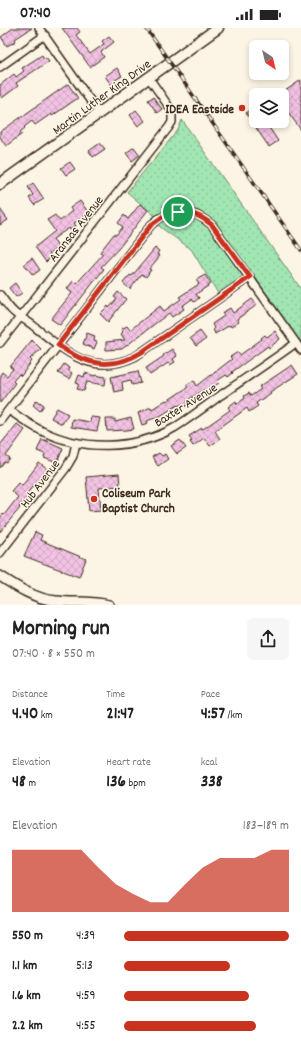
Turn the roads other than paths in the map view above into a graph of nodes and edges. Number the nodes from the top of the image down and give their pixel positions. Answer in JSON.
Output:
{"nodes":[{"id":1,"x":39,"y":28,"type":"edge"},
{"id":2,"x":218,"y":28,"type":"edge"},
{"id":3,"x":45,"y":35,"type":"junction"},
{"id":4,"x":0,"y":67,"type":"edge"},
{"id":5,"x":149,"y":78,"type":"junction"},
{"id":6,"x":99,"y":114,"type":"junction"},
{"id":7,"x":0,"y":184,"type":"edge"},
{"id":8,"x":250,"y":277,"type":"junction"},
{"id":9,"x":0,"y":295,"type":"edge"},
{"id":10,"x":20,"y":317,"type":"junction"},
{"id":11,"x":0,"y":343,"type":"edge"},
{"id":12,"x":296,"y":343,"type":"junction"},
{"id":13,"x":58,"y":345,"type":"junction"},
{"id":14,"x":301,"y":350,"type":"edge"},
{"id":15,"x":9,"y":410,"type":"junction"},
{"id":16,"x":0,"y":421,"type":"edge"},
{"id":17,"x":76,"y":443,"type":"junction"},
{"id":18,"x":0,"y":553,"type":"edge"},
{"id":19,"x":0,"y":576,"type":"edge"},
{"id":20,"x":63,"y":603,"type":"edge"},
{"id":21,"x":109,"y":605,"type":"edge"}],
"edges":[{"from":1,"to":3,"type":"street"},
{"from":2,"to":5,"type":"main road","name":"Martin Luther King Drive"},
{"from":3,"to":4,"type":"street"},
{"from":3,"to":6,"type":"street"},
{"from":5,"to":6,"type":"main road","name":"Martin Luther King Drive"},
{"from":5,"to":10,"type":"street","name":"Aransas Avenue"},
{"from":6,"to":7,"type":"main road","name":"Martin Luther King Drive"},
{"from":8,"to":12,"type":"street"},
{"from":8,"to":13,"type":"street"},
{"from":8,"to":13,"type":"street"},
{"from":9,"to":10,"type":"street"},
{"from":10,"to":11,"type":"street","name":"Aransas Avenue"},
{"from":10,"to":13,"type":"street"},
{"from":12,"to":14,"type":"street"},
{"from":12,"to":17,"type":"street","name":"Baxter Avenue"},
{"from":13,"to":15,"type":"street"},
{"from":15,"to":16,"type":"street"},
{"from":15,"to":17,"type":"street","name":"Baxter Avenue"},
{"from":17,"to":18,"type":"street","name":"Hub Avenue"},
{"from":19,"to":20,"type":"street"},
{"from":20,"to":21,"type":"street"}]}
